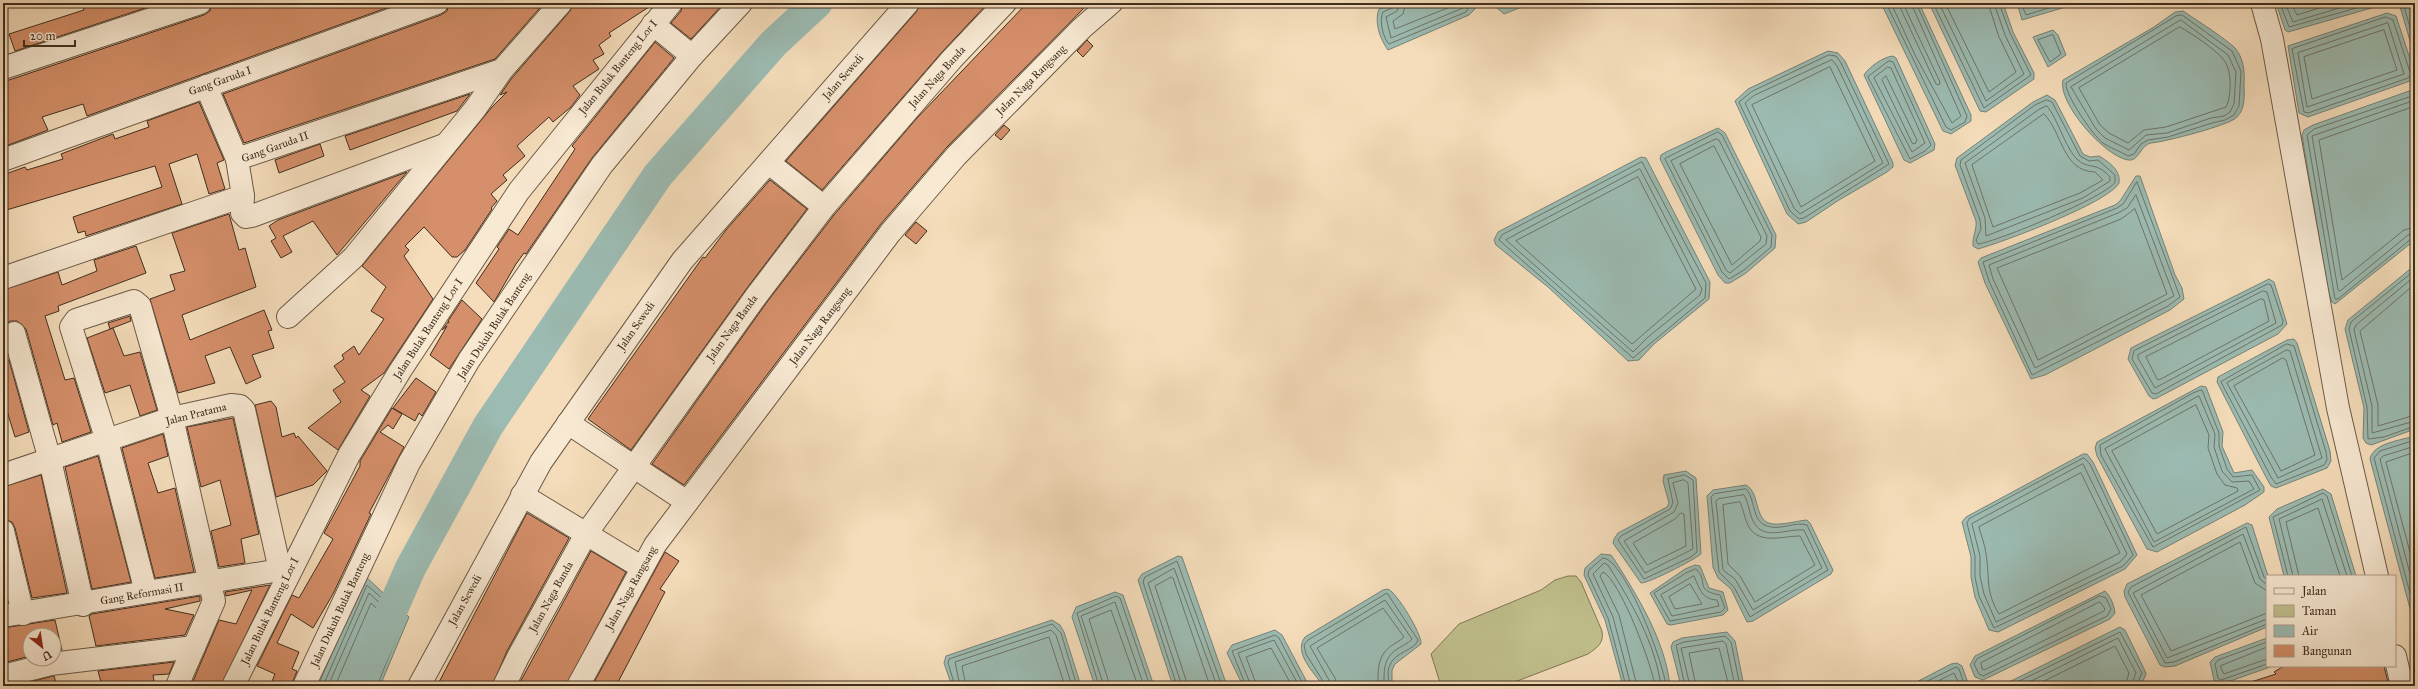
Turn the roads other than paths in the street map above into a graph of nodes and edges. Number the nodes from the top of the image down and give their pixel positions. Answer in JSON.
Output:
{"nodes":[{"id":1,"x":200,"y":3,"type":"edge"},
{"id":2,"x":437,"y":3,"type":"edge"},
{"id":3,"x":561,"y":3,"type":"edge"},
{"id":4,"x":671,"y":3,"type":"edge"},
{"id":5,"x":741,"y":3,"type":"edge"},
{"id":6,"x":908,"y":3,"type":"edge"},
{"id":7,"x":1005,"y":3,"type":"edge"},
{"id":8,"x":1111,"y":3,"type":"edge"},
{"id":9,"x":2262,"y":3,"type":"edge"},
{"id":10,"x":653,"y":24,"type":"junction"},
{"id":11,"x":692,"y":56,"type":"junction"},
{"id":12,"x":3,"y":68,"type":"edge"},
{"id":13,"x":502,"y":70,"type":"junction"},
{"id":14,"x":206,"y":86,"type":"junction"},
{"id":15,"x":445,"y":145,"type":"junction"},
{"id":16,"x":237,"y":159,"type":"junction"},
{"id":17,"x":3,"y":160,"type":"edge"},
{"id":18,"x":768,"y":163,"type":"junction"},
{"id":19,"x":243,"y":196,"type":"junction"},
{"id":20,"x":824,"y":207,"type":"junction"},
{"id":21,"x":3,"y":278,"type":"edge"},
{"id":22,"x":288,"y":317,"type":"dead end"},
{"id":23,"x":14,"y":332,"type":"dead end"},
{"id":24,"x":172,"y":418,"type":"junction"},
{"id":25,"x":568,"y":423,"type":"junction"},
{"id":26,"x":107,"y":442,"type":"junction"},
{"id":27,"x":50,"y":460,"type":"junction"},
{"id":28,"x":633,"y":466,"type":"junction"},
{"id":29,"x":3,"y":475,"type":"edge"},
{"id":30,"x":522,"y":496,"type":"junction"},
{"id":31,"x":687,"y":502,"type":"junction"},
{"id":32,"x":3,"y":531,"type":"edge"},
{"id":33,"x":586,"y":534,"type":"junction"},
{"id":34,"x":641,"y":567,"type":"junction"},
{"id":35,"x":283,"y":575,"type":"junction"},
{"id":36,"x":2377,"y":575,"type":"edge"},
{"id":37,"x":211,"y":583,"type":"junction"},
{"id":38,"x":146,"y":592,"type":"junction"},
{"id":39,"x":83,"y":604,"type":"junction"},
{"id":40,"x":13,"y":615,"type":"edge"},
{"id":41,"x":194,"y":647,"type":"junction"},
{"id":42,"x":2396,"y":660,"type":"edge"},
{"id":43,"x":3,"y":676,"type":"edge"},
{"id":44,"x":177,"y":686,"type":"edge"},
{"id":45,"x":233,"y":686,"type":"edge"},
{"id":46,"x":304,"y":686,"type":"edge"},
{"id":47,"x":418,"y":686,"type":"edge"},
{"id":48,"x":504,"y":686,"type":"edge"},
{"id":49,"x":578,"y":686,"type":"edge"},
{"id":50,"x":2402,"y":686,"type":"edge"}],
"edges":[{"from":1,"to":12,"type":"street"},
{"from":2,"to":14,"type":"street","name":"Gang Garuda I"},
{"from":3,"to":13,"type":"street"},
{"from":4,"to":10,"type":"street","name":"Jalan Bulak Banteng Lor I"},
{"from":5,"to":11,"type":"street","name":"Jalan Dukuh Bulak Banteng"},
{"from":6,"to":18,"type":"street","name":"Jalan Sewedi"},
{"from":7,"to":20,"type":"street","name":"Jalan Naga Banda"},
{"from":8,"to":31,"type":"street","name":"Jalan Naga Rangsang"},
{"from":9,"to":36,"type":"street"},
{"from":10,"to":11,"type":"street"},
{"from":10,"to":35,"type":"street","name":"Jalan Bulak Banteng Lor I"},
{"from":11,"to":46,"type":"street","name":"Jalan Dukuh Bulak Banteng"},
{"from":13,"to":15,"type":"street"},
{"from":13,"to":16,"type":"street","name":"Gang Garuda II"},
{"from":14,"to":16,"type":"street"},
{"from":14,"to":17,"type":"street","name":"Gang Garuda I"},
{"from":15,"to":19,"type":"street","name":"Gang Garuda II"},
{"from":15,"to":22,"type":"street"},
{"from":16,"to":19,"type":"street","name":"Gang Garuda II"},
{"from":18,"to":20,"type":"street"},
{"from":18,"to":25,"type":"street","name":"Jalan Sewedi"},
{"from":19,"to":21,"type":"street"},
{"from":20,"to":28,"type":"street","name":"Jalan Naga Banda"},
{"from":23,"to":27,"type":"street"},
{"from":24,"to":26,"type":"street","name":"Jalan Pratama"},
{"from":24,"to":26,"type":"street"},
{"from":24,"to":35,"type":"street","name":"Jalan Pratama"},
{"from":24,"to":37,"type":"street"},
{"from":25,"to":28,"type":"street"},
{"from":25,"to":30,"type":"street","name":"Jalan Sewedi"},
{"from":26,"to":27,"type":"street","name":"Jalan Pratama"},
{"from":26,"to":38,"type":"street"},
{"from":27,"to":29,"type":"street","name":"Jalan Pratama"},
{"from":27,"to":39,"type":"street"},
{"from":28,"to":31,"type":"street"},
{"from":28,"to":33,"type":"street","name":"Jalan Naga Banda"},
{"from":30,"to":33,"type":"street"},
{"from":30,"to":47,"type":"street","name":"Jalan Sewedi"},
{"from":31,"to":34,"type":"street","name":"Jalan Naga Rangsang"},
{"from":32,"to":40,"type":"street"},
{"from":33,"to":34,"type":"street"},
{"from":33,"to":48,"type":"street","name":"Jalan Naga Banda"},
{"from":34,"to":49,"type":"street","name":"Jalan Naga Rangsang"},
{"from":35,"to":37,"type":"street","name":"Gang Reformasi II"},
{"from":35,"to":45,"type":"street","name":"Jalan Bulak Banteng Lor I"},
{"from":37,"to":38,"type":"street","name":"Gang Reformasi II"},
{"from":37,"to":41,"type":"street"},
{"from":38,"to":39,"type":"street","name":"Gang Reformasi II"},
{"from":39,"to":40,"type":"street","name":"Gang Reformasi II"},
{"from":41,"to":43,"type":"street"},
{"from":41,"to":44,"type":"street"},
{"from":42,"to":50,"type":"street"}]}
